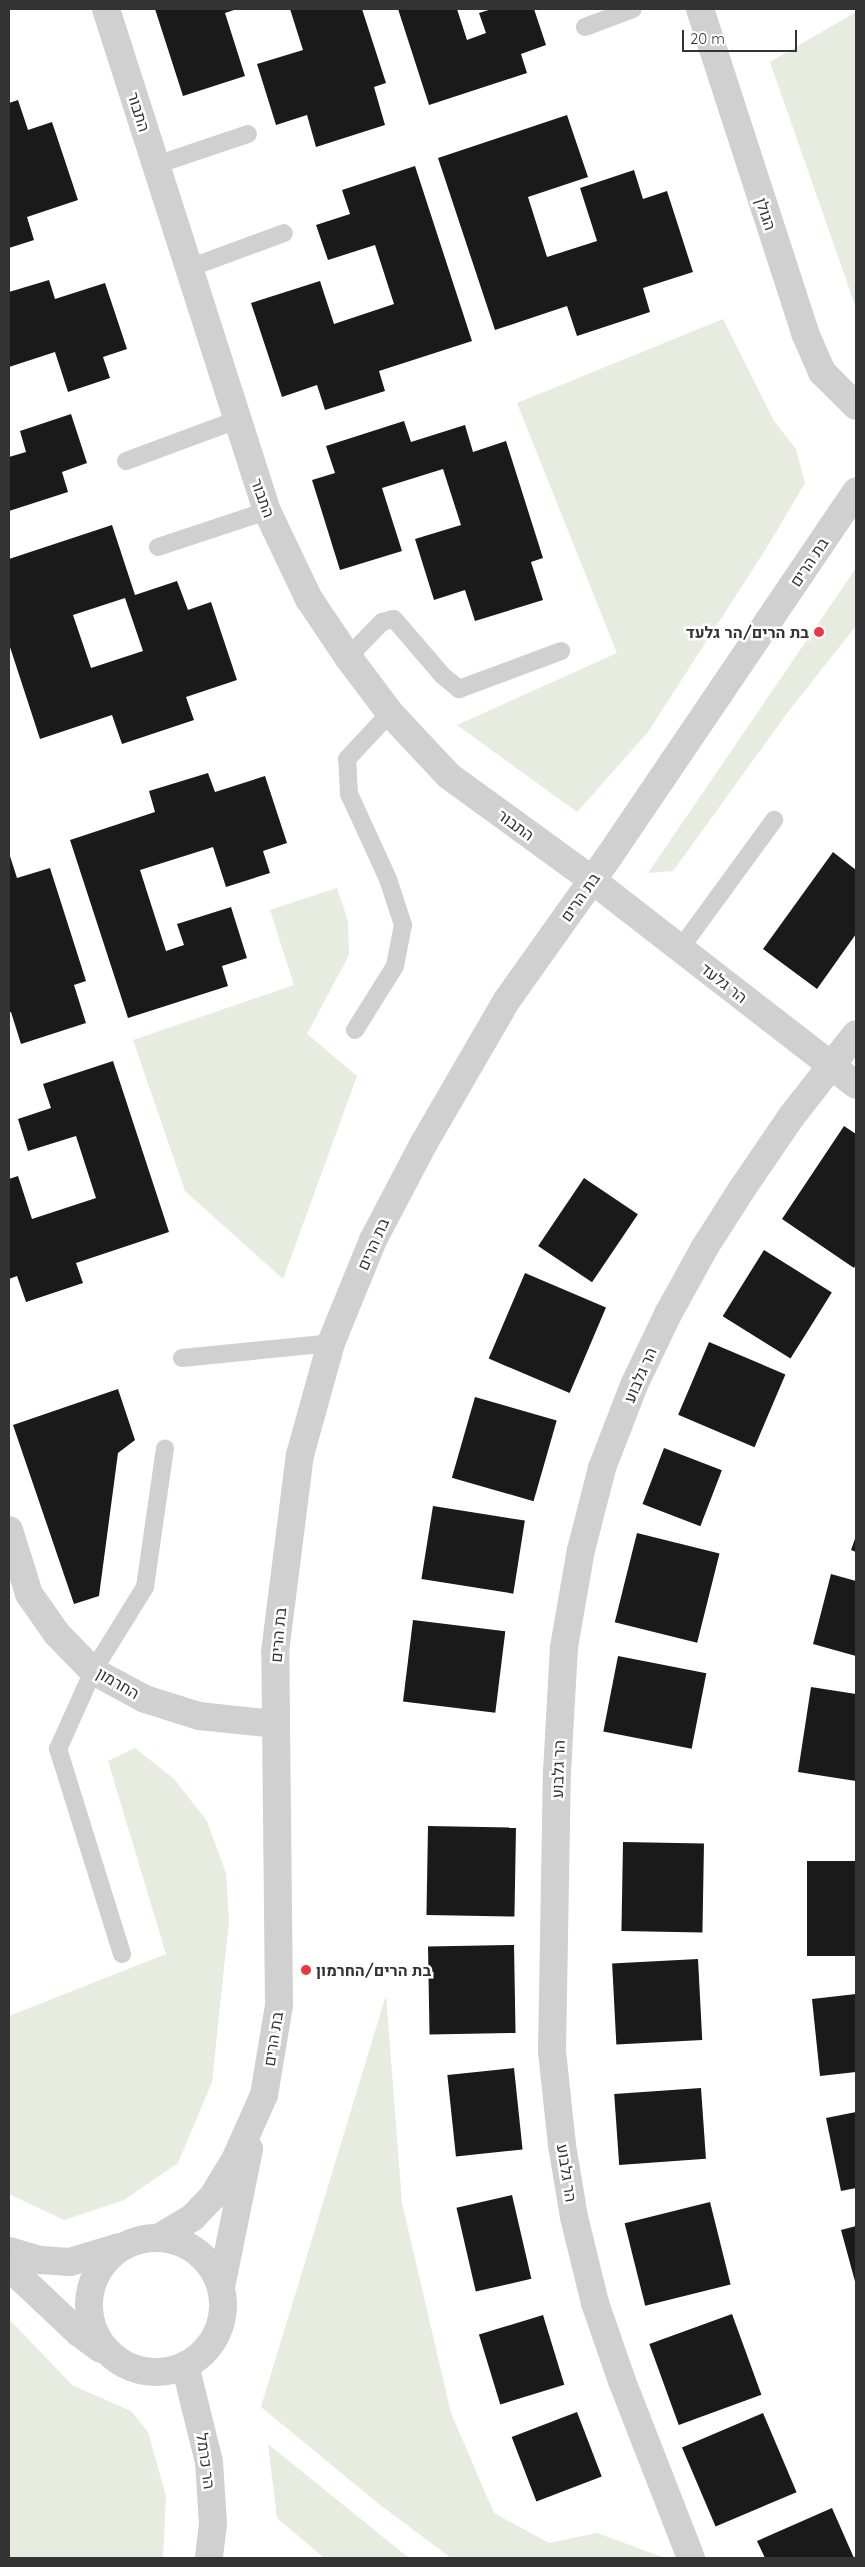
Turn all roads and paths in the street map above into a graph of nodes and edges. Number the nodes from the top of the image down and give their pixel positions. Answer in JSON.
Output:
{"nodes":[{"id":1,"x":634,"y":9,"type":"edge"},
{"id":2,"x":700,"y":9,"type":"edge"},
{"id":3,"x":103,"y":15,"type":"edge"},
{"id":4,"x":585,"y":26,"type":"dead end"},
{"id":5,"x":248,"y":134,"type":"dead end"},
{"id":6,"x":156,"y":165,"type":"junction"},
{"id":7,"x":284,"y":233,"type":"dead end"},
{"id":8,"x":189,"y":268,"type":"junction"},
{"id":9,"x":856,"y":406,"type":"edge"},
{"id":10,"x":237,"y":420,"type":"junction"},
{"id":11,"x":126,"y":461,"type":"dead end"},
{"id":12,"x":856,"y":492,"type":"edge"},
{"id":13,"x":267,"y":511,"type":"junction"},
{"id":14,"x":158,"y":547,"type":"dead end"},
{"id":15,"x":561,"y":651,"type":"dead end"},
{"id":16,"x":348,"y":657,"type":"junction"},
{"id":17,"x":390,"y":713,"type":"junction"},
{"id":18,"x":774,"y":820,"type":"dead end"},
{"id":19,"x":592,"y":880,"type":"junction"},
{"id":20,"x":680,"y":949,"type":"junction"},
{"id":21,"x":356,"y":1030,"type":"dead end"},
{"id":22,"x":856,"y":1034,"type":"edge"},
{"id":23,"x":832,"y":1066,"type":"junction"},
{"id":24,"x":856,"y":1085,"type":"edge"},
{"id":25,"x":331,"y":1343,"type":"junction"},
{"id":26,"x":182,"y":1358,"type":"dead end"},
{"id":27,"x":166,"y":1448,"type":"dead end"},
{"id":28,"x":9,"y":1530,"type":"edge"},
{"id":29,"x":93,"y":1670,"type":"junction"},
{"id":30,"x":275,"y":1724,"type":"junction"},
{"id":31,"x":122,"y":1954,"type":"dead end"},
{"id":32,"x":254,"y":2121,"type":"junction"},
{"id":33,"x":160,"y":2237,"type":"junction"},
{"id":34,"x":120,"y":2247,"type":"junction"},
{"id":35,"x":9,"y":2251,"type":"edge"},
{"id":36,"x":9,"y":2267,"type":"edge"},
{"id":37,"x":221,"y":2287,"type":"junction"},
{"id":38,"x":109,"y":2355,"type":"junction"},
{"id":39,"x":185,"y":2365,"type":"junction"},
{"id":40,"x":209,"y":2558,"type":"edge"},
{"id":41,"x":691,"y":2558,"type":"edge"}],
"edges":[{"from":1,"to":4,"type":"lane"},
{"from":2,"to":9,"type":"street","name":"הגולן"},
{"from":3,"to":6,"type":"street","name":"התבור"},
{"from":5,"to":6,"type":"lane"},
{"from":6,"to":8,"type":"street","name":"התבור"},
{"from":7,"to":8,"type":"lane"},
{"from":8,"to":10,"type":"street","name":"התבור"},
{"from":10,"to":11,"type":"lane"},
{"from":10,"to":13,"type":"street","name":"התבור"},
{"from":12,"to":19,"type":"street","name":"בת הרים"},
{"from":13,"to":14,"type":"lane"},
{"from":13,"to":16,"type":"street","name":"התבור"},
{"from":15,"to":16,"type":"lane"},
{"from":16,"to":17,"type":"street","name":"התבור"},
{"from":17,"to":19,"type":"street","name":"התבור"},
{"from":17,"to":21,"type":"lane"},
{"from":18,"to":20,"type":"lane"},
{"from":19,"to":20,"type":"street","name":"הר גלעד"},
{"from":19,"to":25,"type":"street","name":"בת הרים"},
{"from":20,"to":23,"type":"street","name":"הר גלעד"},
{"from":22,"to":23,"type":"street","name":"הר גלבוע"},
{"from":23,"to":24,"type":"street","name":"הר גלעד"},
{"from":23,"to":41,"type":"street","name":"הר גלבוע"},
{"from":25,"to":26,"type":"lane"},
{"from":25,"to":30,"type":"street","name":"בת הרים"},
{"from":27,"to":29,"type":"lane"},
{"from":28,"to":29,"type":"street","name":"החרמון"},
{"from":29,"to":30,"type":"street","name":"החרמון"},
{"from":29,"to":31,"type":"lane"},
{"from":30,"to":32,"type":"street","name":"בת הרים"},
{"from":32,"to":33,"type":"street","name":"בת הרים"},
{"from":32,"to":37,"type":"street","name":"בת הרים"},
{"from":33,"to":34,"type":"street"},
{"from":33,"to":37,"type":"street"},
{"from":34,"to":35,"type":"street"},
{"from":34,"to":38,"type":"street"},
{"from":36,"to":38,"type":"street"},
{"from":37,"to":39,"type":"street"},
{"from":38,"to":39,"type":"street"},
{"from":39,"to":40,"type":"street","name":"הר כרמל"}]}
